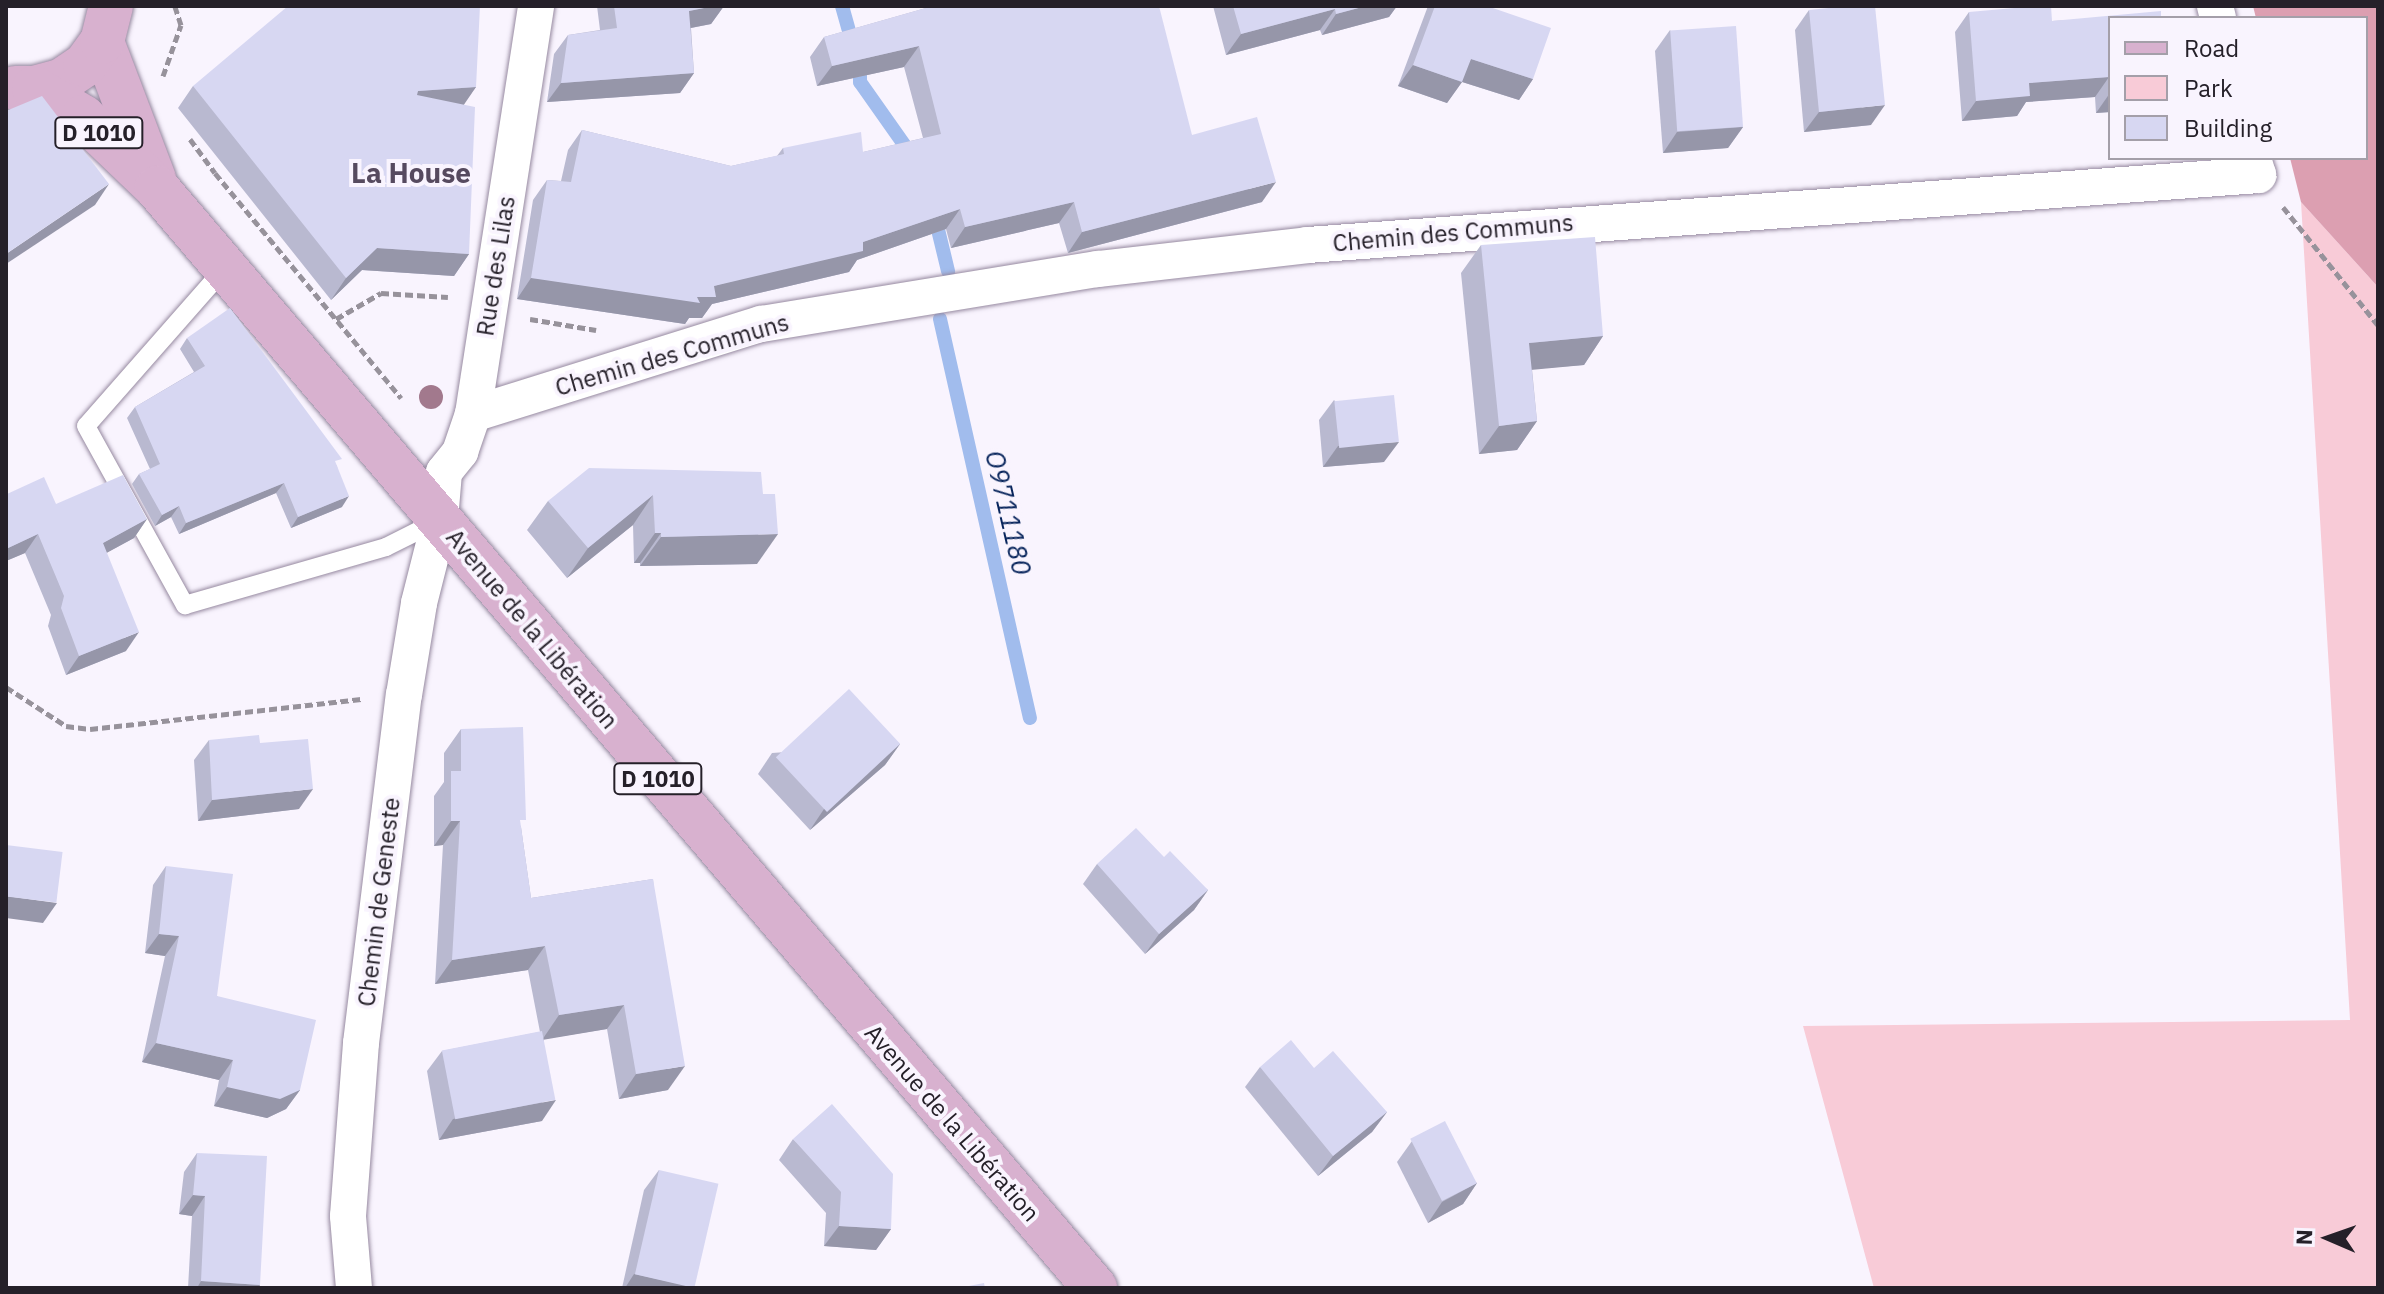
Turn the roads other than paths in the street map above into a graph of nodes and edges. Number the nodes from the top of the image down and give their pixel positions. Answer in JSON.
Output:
{"nodes":[{"id":1,"x":536,"y":6,"type":"edge"},
{"id":2,"x":107,"y":24,"type":"edge"},
{"id":3,"x":20,"y":87,"type":"edge"},
{"id":4,"x":2256,"y":166,"type":"edge"},
{"id":5,"x":157,"y":188,"type":"junction"},
{"id":6,"x":225,"y":268,"type":"junction"},
{"id":7,"x":473,"y":414,"type":"junction"},
{"id":8,"x":440,"y":520,"type":"junction"},
{"id":9,"x":354,"y":1288,"type":"edge"},
{"id":10,"x":1095,"y":1288,"type":"edge"}],
"edges":[{"from":1,"to":7,"type":"street","name":"Rue des Lilas"},
{"from":2,"to":3,"type":"main road"},
{"from":2,"to":5,"type":"main road","name":"Avenue de la Libération","number":"D 1010"},
{"from":3,"to":5,"type":"main road","name":"Avenue de la Libération","number":"D 1010"},
{"from":4,"to":7,"type":"street","name":"Chemin des Communs"},
{"from":5,"to":6,"type":"main road","name":"Avenue de la Libération","number":"D 1010"},
{"from":6,"to":8,"type":"main road","name":"Avenue de la Libération","number":"D 1010"},
{"from":6,"to":8,"type":"lane"},
{"from":7,"to":8,"type":"street","name":"Rue des Lilas"},
{"from":8,"to":9,"type":"street","name":"Chemin de Geneste"},
{"from":8,"to":10,"type":"main road","name":"Avenue de la Libération","number":"D 1010"}]}
